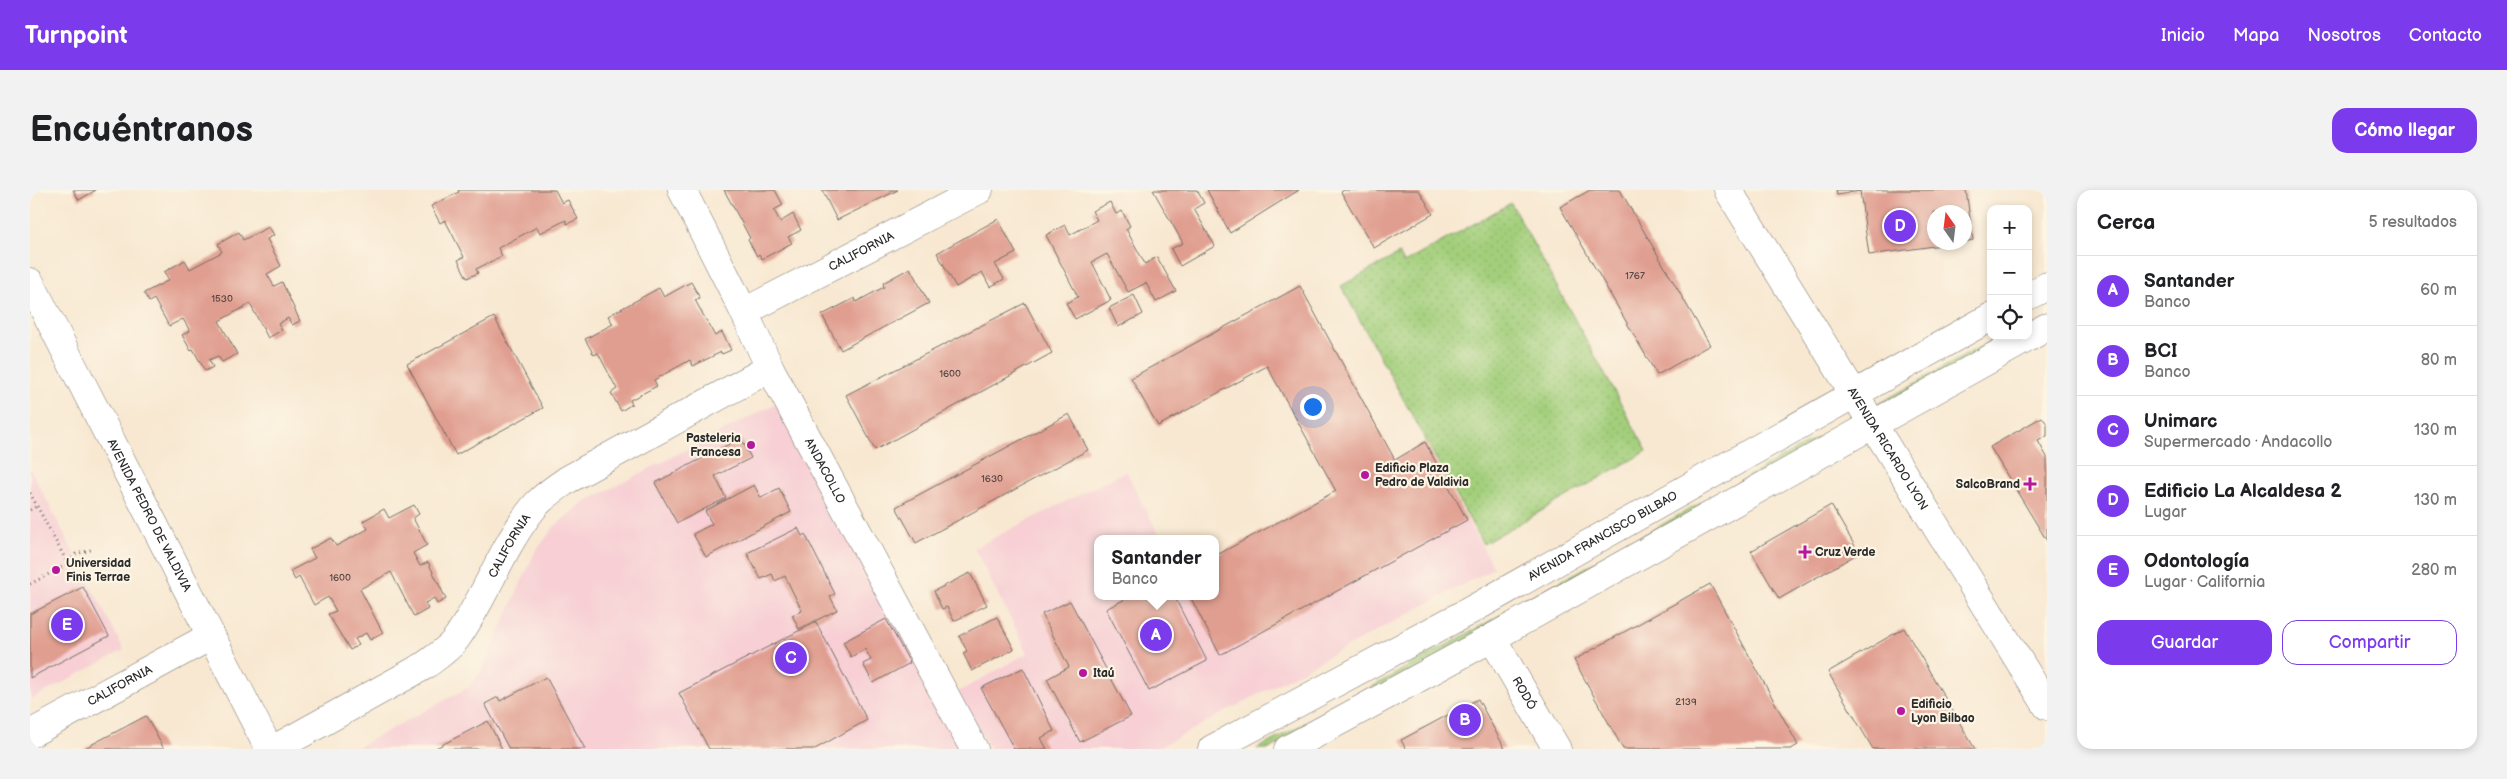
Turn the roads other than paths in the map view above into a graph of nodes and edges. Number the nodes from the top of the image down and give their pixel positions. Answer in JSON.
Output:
{"nodes":[{"id":1,"x":682,"y":190,"type":"edge"},
{"id":2,"x":979,"y":190,"type":"edge"},
{"id":3,"x":1728,"y":190,"type":"edge"},
{"id":4,"x":30,"y":282,"type":"edge"},
{"id":5,"x":2047,"y":286,"type":"edge"},
{"id":6,"x":2030,"y":295,"type":"edge"},
{"id":7,"x":744,"y":312,"type":"junction"},
{"id":8,"x":1987,"y":319,"type":"edge"},
{"id":9,"x":2047,"y":327,"type":"edge"},
{"id":10,"x":770,"y":368,"type":"junction"},
{"id":11,"x":1853,"y":393,"type":"junction"},
{"id":12,"x":1871,"y":425,"type":"junction"},
{"id":13,"x":211,"y":636,"type":"junction"},
{"id":14,"x":1492,"y":638,"type":"junction"},
{"id":15,"x":2047,"y":706,"type":"edge"},
{"id":16,"x":30,"y":734,"type":"edge"},
{"id":17,"x":269,"y":749,"type":"edge"},
{"id":18,"x":274,"y":749,"type":"edge"},
{"id":19,"x":974,"y":749,"type":"edge"},
{"id":20,"x":1212,"y":749,"type":"edge"},
{"id":21,"x":1288,"y":749,"type":"edge"},
{"id":22,"x":1557,"y":749,"type":"edge"}],
"edges":[{"from":1,"to":7,"type":"street","name":"ANDACOLLO"},
{"from":2,"to":7,"type":"street","name":"CALIFORNIA"},
{"from":3,"to":11,"type":"street","name":"AVENIDA RICARDO LYON"},
{"from":4,"to":13,"type":"street","name":"AVENIDA PEDRO DE VALDIVIA"},
{"from":5,"to":6,"type":"street"},
{"from":7,"to":10,"type":"street","name":"ANDACOLLO"},
{"from":8,"to":11,"type":"street","name":"AVENIDA FRANCISCO BILBAO"},
{"from":9,"to":12,"type":"street"},
{"from":10,"to":18,"type":"street","name":"CALIFORNIA"},
{"from":10,"to":19,"type":"street","name":"ANDACOLLO"},
{"from":11,"to":12,"type":"street","name":"AVENIDA RICARDO LYON"},
{"from":11,"to":20,"type":"street","name":"AVENIDA FRANCISCO BILBAO"},
{"from":12,"to":14,"type":"street"},
{"from":12,"to":15,"type":"street","name":"AVENIDA RICARDO LYON"},
{"from":13,"to":16,"type":"street","name":"CALIFORNIA"},
{"from":13,"to":17,"type":"street","name":"AVENIDA PEDRO DE VALDIVIA"},
{"from":14,"to":21,"type":"street"},
{"from":14,"to":22,"type":"street","name":"RODÓ"}]}
